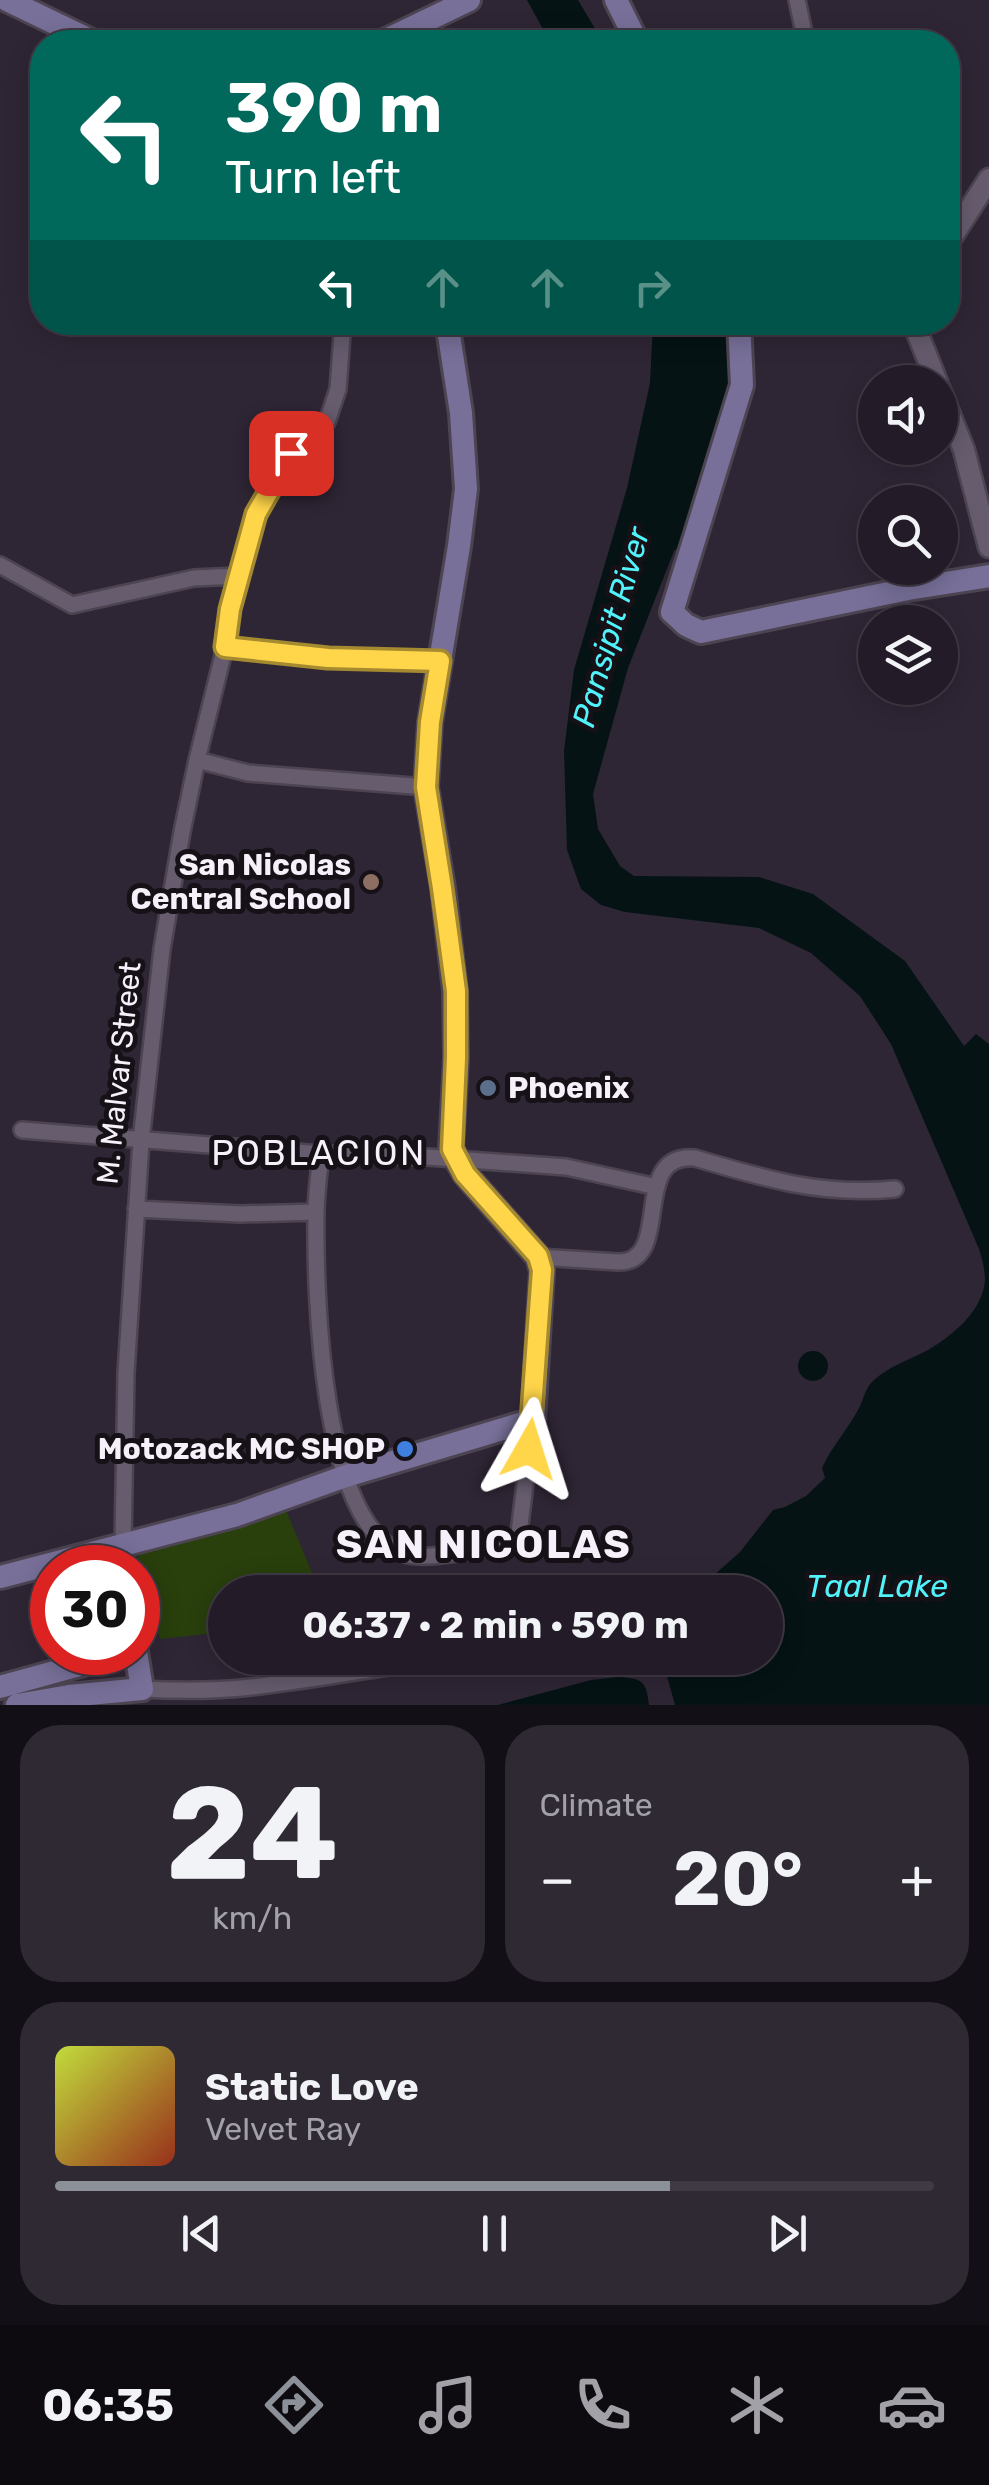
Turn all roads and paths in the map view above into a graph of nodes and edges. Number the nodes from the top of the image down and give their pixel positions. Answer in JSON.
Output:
{"nodes":[{"id":1,"x":7,"y":0,"type":"edge"},
{"id":2,"x":468,"y":0,"type":"edge"},
{"id":3,"x":616,"y":0,"type":"edge"},
{"id":4,"x":797,"y":0,"type":"edge"},
{"id":5,"x":69,"y":30,"type":"edge"},
{"id":6,"x":407,"y":30,"type":"edge"},
{"id":7,"x":631,"y":30,"type":"edge"},
{"id":8,"x":803,"y":30,"type":"edge"},
{"id":9,"x":989,"y":179,"type":"edge"},
{"id":10,"x":960,"y":224,"type":"edge"},
{"id":11,"x":342,"y":335,"type":"edge"},
{"id":12,"x":449,"y":335,"type":"edge"},
{"id":13,"x":740,"y":335,"type":"edge"},
{"id":14,"x":917,"y":335,"type":"edge"},
{"id":15,"x":930,"y":365,"type":"edge"},
{"id":16,"x":958,"y":435,"type":"edge"},
{"id":17,"x":989,"y":547,"type":"edge"},
{"id":18,"x":0,"y":564,"type":"edge"},
{"id":19,"x":239,"y":576,"type":"junction"},
{"id":20,"x":989,"y":576,"type":"edge"},
{"id":21,"x":225,"y":647,"type":"junction"},
{"id":22,"x":440,"y":661,"type":"junction"},
{"id":23,"x":196,"y":760,"type":"junction"},
{"id":24,"x":426,"y":787,"type":"junction"},
{"id":25,"x":22,"y":1130,"type":"dead end"},
{"id":26,"x":140,"y":1141,"type":"junction"},
{"id":27,"x":321,"y":1154,"type":"junction"},
{"id":28,"x":456,"y":1160,"type":"junction"},
{"id":29,"x":657,"y":1187,"type":"junction"},
{"id":30,"x":896,"y":1189,"type":"dead end"},
{"id":31,"x":136,"y":1209,"type":"junction"},
{"id":32,"x":316,"y":1212,"type":"junction"},
{"id":33,"x":538,"y":1256,"type":"junction"},
{"id":34,"x":533,"y":1420,"type":"junction"},
{"id":35,"x":346,"y":1476,"type":"junction"},
{"id":36,"x":125,"y":1545,"type":"edge"},
{"id":37,"x":155,"y":1545,"type":"edge"},
{"id":38,"x":30,"y":1573,"type":"edge"},
{"id":39,"x":0,"y":1578,"type":"edge"},
{"id":40,"x":44,"y":1675,"type":"edge"},
{"id":41,"x":140,"y":1675,"type":"edge"},
{"id":42,"x":332,"y":1675,"type":"edge"},
{"id":43,"x":0,"y":1687,"type":"edge"},
{"id":44,"x":142,"y":1689,"type":"junction"},
{"id":45,"x":18,"y":1705,"type":"edge"}],
"edges":[{"from":1,"to":5,"type":"main road"},
{"from":2,"to":6,"type":"main road"},
{"from":3,"to":7,"type":"main road"},
{"from":4,"to":8,"type":"street"},
{"from":9,"to":10,"type":"street"},
{"from":11,"to":19,"type":"street","name":"M. Malvar Street"},
{"from":12,"to":22,"type":"main road"},
{"from":13,"to":20,"type":"main road"},
{"from":14,"to":15,"type":"street"},
{"from":16,"to":17,"type":"street"},
{"from":18,"to":19,"type":"street"},
{"from":19,"to":21,"type":"street","name":"M. Malvar Street"},
{"from":21,"to":22,"type":"street"},
{"from":21,"to":23,"type":"street","name":"M. Malvar Street"},
{"from":22,"to":24,"type":"main road"},
{"from":23,"to":24,"type":"street"},
{"from":23,"to":26,"type":"street","name":"M. Malvar Street"},
{"from":24,"to":28,"type":"main road"},
{"from":25,"to":26,"type":"street"},
{"from":26,"to":27,"type":"street"},
{"from":26,"to":31,"type":"street","name":"M. Malvar Street"},
{"from":27,"to":28,"type":"street"},
{"from":27,"to":32,"type":"street"},
{"from":28,"to":29,"type":"street"},
{"from":28,"to":33,"type":"main road"},
{"from":29,"to":30,"type":"street"},
{"from":29,"to":33,"type":"street"},
{"from":31,"to":32,"type":"street"},
{"from":31,"to":36,"type":"street","name":"M. Malvar Street"},
{"from":32,"to":35,"type":"street"},
{"from":33,"to":34,"type":"main road"},
{"from":34,"to":35,"type":"main road"},
{"from":34,"to":35,"type":"street"},
{"from":35,"to":37,"type":"main road"},
{"from":38,"to":39,"type":"main road"},
{"from":40,"to":43,"type":"main road"},
{"from":41,"to":44,"type":"main road"},
{"from":42,"to":44,"type":"street"},
{"from":44,"to":45,"type":"main road"}]}
